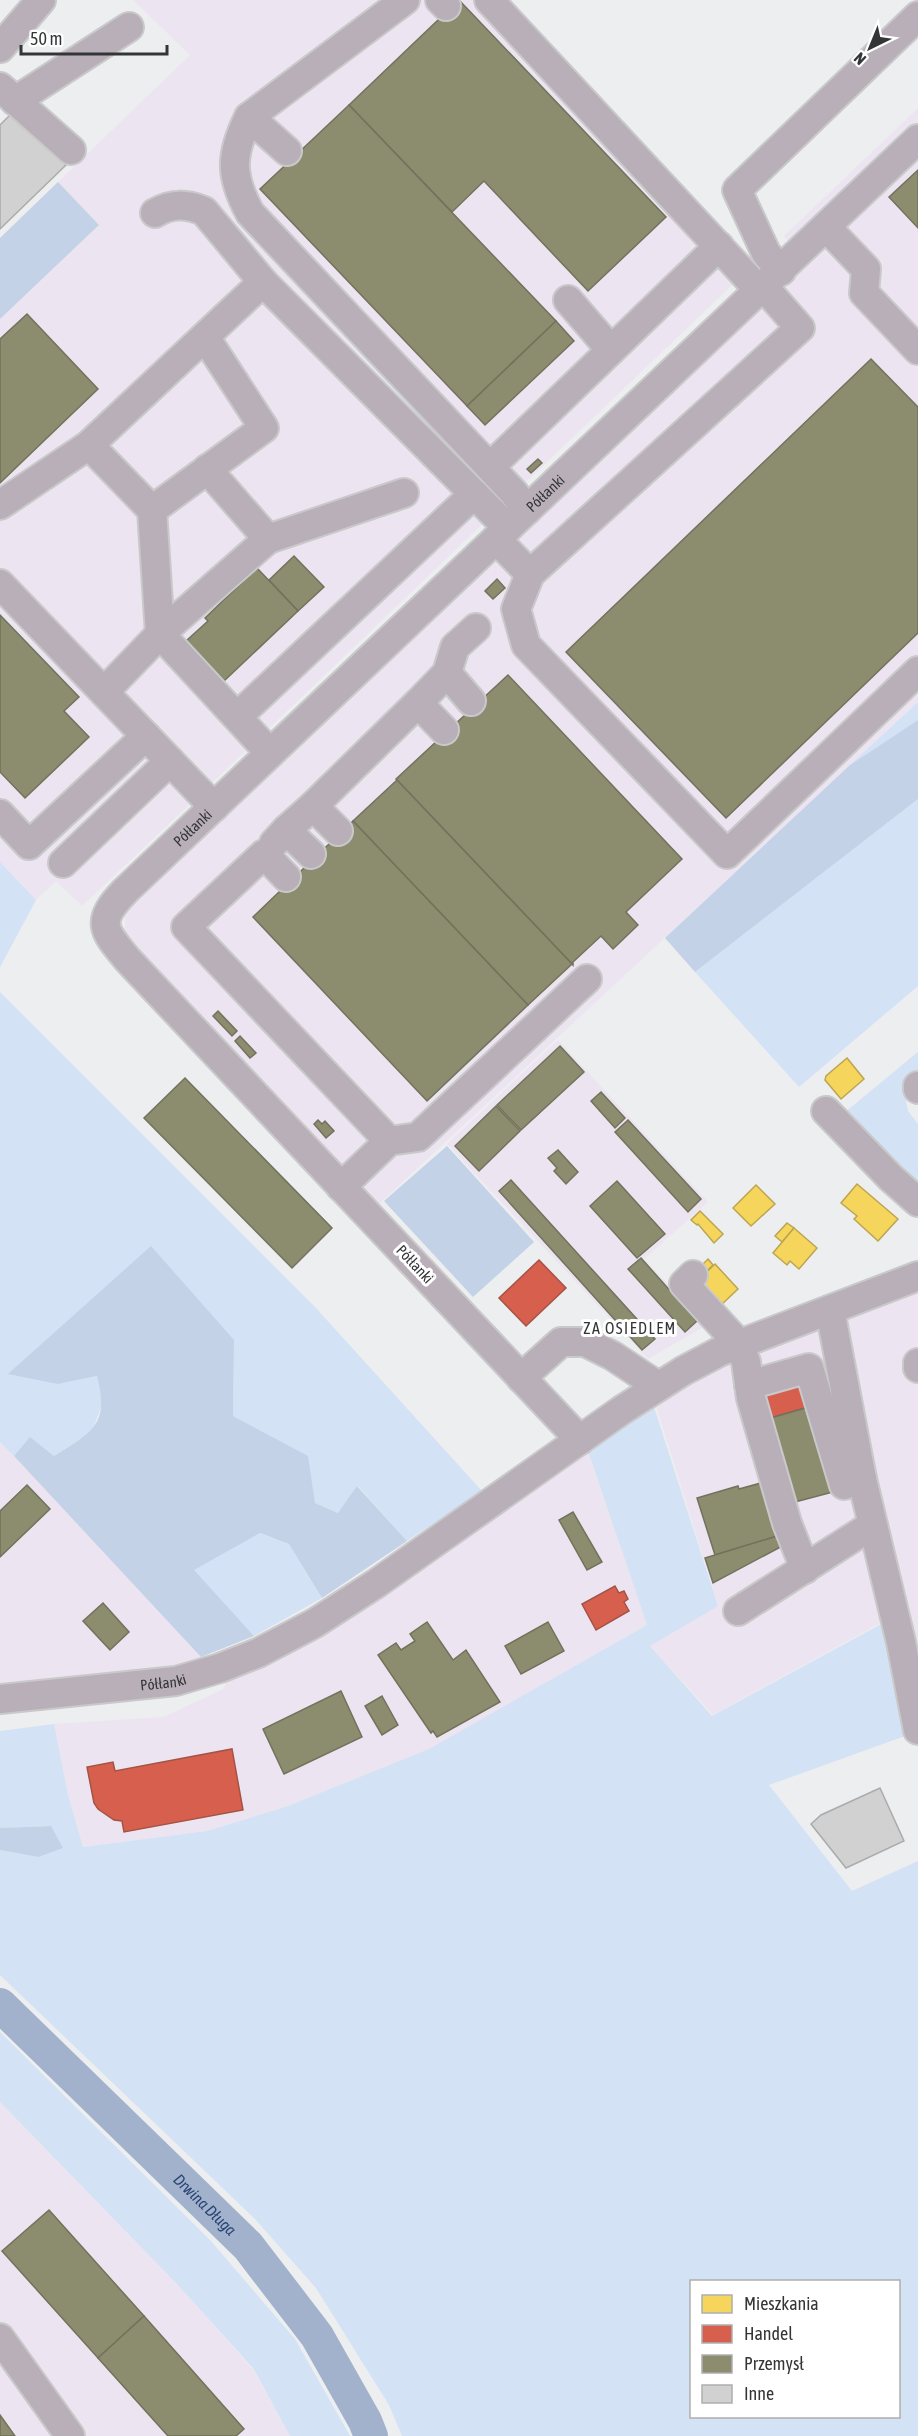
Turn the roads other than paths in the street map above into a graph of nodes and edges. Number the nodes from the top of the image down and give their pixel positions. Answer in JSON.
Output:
{"nodes":[{"id":1,"x":41,"y":0,"type":"edge"},
{"id":2,"x":405,"y":0,"type":"edge"},
{"id":3,"x":489,"y":0,"type":"edge"},
{"id":4,"x":918,"y":16,"type":"edge"},
{"id":5,"x":129,"y":27,"type":"dead end"},
{"id":6,"x":0,"y":48,"type":"edge"},
{"id":7,"x":8,"y":94,"type":"edge"},
{"id":8,"x":249,"y":117,"type":"junction"},
{"id":9,"x":918,"y":139,"type":"edge"},
{"id":10,"x":71,"y":150,"type":"dead end"},
{"id":11,"x":288,"y":151,"type":"dead end"},
{"id":12,"x":155,"y":213,"type":"dead end"},
{"id":13,"x":826,"y":228,"type":"junction"},
{"id":14,"x":719,"y":246,"type":"junction"},
{"id":15,"x":776,"y":276,"type":"junction"},
{"id":16,"x":263,"y":282,"type":"junction"},
{"id":17,"x":568,"y":300,"type":"dead end"},
{"id":18,"x":205,"y":337,"type":"junction"},
{"id":19,"x":611,"y":350,"type":"junction"},
{"id":20,"x":918,"y":350,"type":"edge"},
{"id":21,"x":89,"y":445,"type":"junction"},
{"id":22,"x":490,"y":467,"type":"junction"},
{"id":23,"x":207,"y":469,"type":"junction"},
{"id":24,"x":404,"y":493,"type":"dead end"},
{"id":25,"x":474,"y":494,"type":"junction"},
{"id":26,"x":0,"y":505,"type":"edge"},
{"id":27,"x":152,"y":510,"type":"junction"},
{"id":28,"x":510,"y":525,"type":"junction"},
{"id":29,"x":268,"y":538,"type":"junction"},
{"id":30,"x":530,"y":574,"type":"junction"},
{"id":31,"x":0,"y":584,"type":"edge"},
{"id":32,"x":476,"y":628,"type":"dead end"},
{"id":33,"x":160,"y":634,"type":"junction"},
{"id":34,"x":918,"y":671,"type":"edge"},
{"id":35,"x":447,"y":673,"type":"junction"},
{"id":36,"x":104,"y":692,"type":"junction"},
{"id":37,"x":471,"y":701,"type":"dead end"},
{"id":38,"x":418,"y":703,"type":"junction"},
{"id":39,"x":238,"y":716,"type":"junction"},
{"id":40,"x":444,"y":730,"type":"dead end"},
{"id":41,"x":146,"y":736,"type":"junction"},
{"id":42,"x":270,"y":753,"type":"junction"},
{"id":43,"x":170,"y":761,"type":"junction"},
{"id":44,"x":313,"y":806,"type":"junction"},
{"id":45,"x":214,"y":807,"type":"junction"},
{"id":46,"x":0,"y":814,"type":"edge"},
{"id":47,"x":286,"y":830,"type":"junction"},
{"id":48,"x":338,"y":831,"type":"dead end"},
{"id":49,"x":264,"y":854,"type":"junction"},
{"id":50,"x":311,"y":854,"type":"dead end"},
{"id":51,"x":63,"y":863,"type":"dead end"},
{"id":52,"x":285,"y":877,"type":"dead end"},
{"id":53,"x":587,"y":979,"type":"dead end"},
{"id":54,"x":826,"y":1111,"type":"dead end"},
{"id":55,"x":389,"y":1141,"type":"junction"},
{"id":56,"x":341,"y":1187,"type":"junction"},
{"id":57,"x":918,"y":1202,"type":"edge"},
{"id":58,"x":693,"y":1275,"type":"dead end"},
{"id":59,"x":918,"y":1276,"type":"edge"},
{"id":60,"x":830,"y":1310,"type":"junction"},
{"id":61,"x":739,"y":1344,"type":"junction"},
{"id":62,"x":619,"y":1360,"type":"junction"},
{"id":63,"x":918,"y":1363,"type":"edge"},
{"id":64,"x":918,"y":1368,"type":"edge"},
{"id":65,"x":521,"y":1378,"type":"junction"},
{"id":66,"x":749,"y":1385,"type":"junction"},
{"id":67,"x":657,"y":1386,"type":"junction"},
{"id":68,"x":622,"y":1410,"type":"junction"},
{"id":69,"x":580,"y":1440,"type":"junction"},
{"id":70,"x":862,"y":1479,"type":"junction"},
{"id":71,"x":873,"y":1528,"type":"junction"},
{"id":72,"x":805,"y":1569,"type":"junction"},
{"id":73,"x":738,"y":1611,"type":"dead end"},
{"id":74,"x":0,"y":1699,"type":"edge"},
{"id":75,"x":918,"y":1730,"type":"edge"},
{"id":76,"x":0,"y":2338,"type":"edge"},
{"id":77,"x":70,"y":2436,"type":"edge"}],
"edges":[{"from":1,"to":6,"type":"street"},
{"from":2,"to":8,"type":"street"},
{"from":3,"to":14,"type":"street"},
{"from":4,"to":15,"type":"street"},
{"from":5,"to":7,"type":"street"},
{"from":7,"to":10,"type":"street"},
{"from":8,"to":11,"type":"street"},
{"from":8,"to":22,"type":"street"},
{"from":9,"to":13,"type":"street","name":"Półłanki"},
{"from":12,"to":16,"type":"street"},
{"from":13,"to":15,"type":"street","name":"Półłanki"},
{"from":13,"to":20,"type":"street"},
{"from":14,"to":15,"type":"street"},
{"from":14,"to":19,"type":"street"},
{"from":15,"to":28,"type":"street","name":"Półłanki"},
{"from":15,"to":30,"type":"street"},
{"from":16,"to":18,"type":"street"},
{"from":16,"to":25,"type":"street"},
{"from":17,"to":19,"type":"street"},
{"from":18,"to":21,"type":"street"},
{"from":18,"to":23,"type":"street"},
{"from":19,"to":22,"type":"street"},
{"from":21,"to":26,"type":"street"},
{"from":21,"to":27,"type":"street"},
{"from":22,"to":28,"type":"street"},
{"from":23,"to":27,"type":"street"},
{"from":23,"to":29,"type":"street"},
{"from":24,"to":29,"type":"street"},
{"from":25,"to":28,"type":"street"},
{"from":25,"to":39,"type":"street"},
{"from":27,"to":33,"type":"street"},
{"from":28,"to":30,"type":"street"},
{"from":28,"to":42,"type":"street","name":"Półłanki"},
{"from":29,"to":33,"type":"street"},
{"from":30,"to":34,"type":"street"},
{"from":31,"to":36,"type":"street"},
{"from":32,"to":35,"type":"street"},
{"from":33,"to":36,"type":"street"},
{"from":33,"to":39,"type":"street"},
{"from":35,"to":37,"type":"street"},
{"from":35,"to":38,"type":"street"},
{"from":36,"to":41,"type":"street"},
{"from":38,"to":40,"type":"street"},
{"from":38,"to":44,"type":"street"},
{"from":39,"to":42,"type":"street"},
{"from":41,"to":43,"type":"street"},
{"from":41,"to":46,"type":"street"},
{"from":42,"to":45,"type":"street","name":"Półłanki"},
{"from":43,"to":45,"type":"street"},
{"from":43,"to":51,"type":"street"},
{"from":44,"to":47,"type":"street"},
{"from":44,"to":48,"type":"street"},
{"from":45,"to":56,"type":"street","name":"Półłanki"},
{"from":47,"to":49,"type":"street"},
{"from":47,"to":50,"type":"street"},
{"from":49,"to":52,"type":"street"},
{"from":49,"to":55,"type":"street"},
{"from":53,"to":55,"type":"street"},
{"from":54,"to":57,"type":"street"},
{"from":55,"to":56,"type":"street"},
{"from":56,"to":65,"type":"street","name":"Półłanki"},
{"from":58,"to":61,"type":"street"},
{"from":59,"to":60,"type":"street","name":"Półłanki"},
{"from":60,"to":61,"type":"street","name":"Półłanki"},
{"from":60,"to":70,"type":"street"},
{"from":61,"to":66,"type":"street"},
{"from":61,"to":67,"type":"street","name":"Półłanki"},
{"from":62,"to":65,"type":"street"},
{"from":62,"to":67,"type":"street"},
{"from":62,"to":68,"type":"street"},
{"from":63,"to":64,"type":"street"},
{"from":65,"to":69,"type":"street","name":"Półłanki"},
{"from":66,"to":70,"type":"street"},
{"from":66,"to":72,"type":"street"},
{"from":67,"to":68,"type":"street","name":"Półłanki"},
{"from":68,"to":69,"type":"street","name":"Półłanki"},
{"from":69,"to":74,"type":"street","name":"Półłanki"},
{"from":70,"to":71,"type":"street"},
{"from":71,"to":72,"type":"street"},
{"from":71,"to":75,"type":"street"},
{"from":72,"to":73,"type":"street"},
{"from":76,"to":77,"type":"street"}]}
